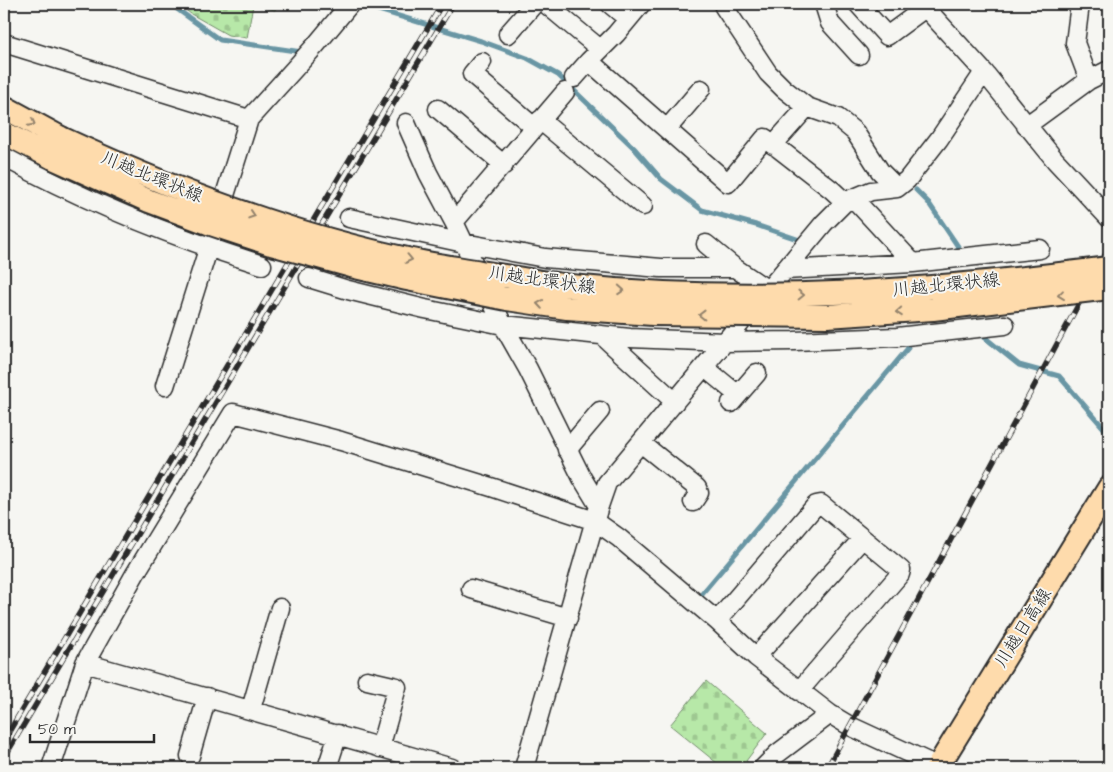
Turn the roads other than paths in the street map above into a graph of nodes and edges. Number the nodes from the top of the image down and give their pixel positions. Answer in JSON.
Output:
{"nodes":[{"id":1,"x":534,"y":4,"type":"edge"},
{"id":2,"x":546,"y":4,"type":"edge"},
{"id":3,"x":610,"y":4,"type":"edge"},
{"id":4,"x":641,"y":4,"type":"edge"},
{"id":5,"x":723,"y":4,"type":"edge"},
{"id":6,"x":824,"y":4,"type":"edge"},
{"id":7,"x":858,"y":4,"type":"edge"},
{"id":8,"x":1080,"y":4,"type":"edge"},
{"id":9,"x":347,"y":5,"type":"edge"},
{"id":10,"x":924,"y":6,"type":"edge"},
{"id":11,"x":628,"y":19,"type":"junction"},
{"id":12,"x":508,"y":34,"type":"dead end"},
{"id":13,"x":4,"y":43,"type":"edge"},
{"id":14,"x":595,"y":55,"type":"junction"},
{"id":15,"x":859,"y":55,"type":"dead end"},
{"id":16,"x":482,"y":62,"type":"dead end"},
{"id":17,"x":1109,"y":70,"type":"edge"},
{"id":18,"x":984,"y":72,"type":"junction"},
{"id":19,"x":1090,"y":80,"type":"junction"},
{"id":20,"x":701,"y":89,"type":"dead end"},
{"id":21,"x":4,"y":107,"type":"edge"},
{"id":22,"x":807,"y":108,"type":"junction"},
{"id":23,"x":438,"y":109,"type":"dead end"},
{"id":24,"x":249,"y":119,"type":"junction"},
{"id":25,"x":406,"y":123,"type":"dead end"},
{"id":26,"x":537,"y":123,"type":"junction"},
{"id":27,"x":1026,"y":126,"type":"junction"},
{"id":28,"x":667,"y":129,"type":"junction"},
{"id":29,"x":4,"y":132,"type":"edge"},
{"id":30,"x":773,"y":145,"type":"junction"},
{"id":31,"x":57,"y":148,"type":"junction"},
{"id":32,"x":4,"y":157,"type":"edge"},
{"id":33,"x":504,"y":165,"type":"junction"},
{"id":34,"x":897,"y":188,"type":"junction"},
{"id":35,"x":849,"y":200,"type":"junction"},
{"id":36,"x":643,"y":206,"type":"dead end"},
{"id":37,"x":349,"y":218,"type":"dead end"},
{"id":38,"x":1109,"y":218,"type":"edge"},
{"id":39,"x":454,"y":222,"type":"junction"},
{"id":40,"x":464,"y":243,"type":"junction"},
{"id":41,"x":706,"y":244,"type":"dead end"},
{"id":42,"x":208,"y":248,"type":"junction"},
{"id":43,"x":1040,"y":249,"type":"dead end"},
{"id":44,"x":913,"y":263,"type":"junction"},
{"id":45,"x":262,"y":265,"type":"dead end"},
{"id":46,"x":735,"y":268,"type":"junction"},
{"id":47,"x":1109,"y":268,"type":"edge"},
{"id":48,"x":785,"y":270,"type":"junction"},
{"id":49,"x":309,"y":278,"type":"dead end"},
{"id":50,"x":1109,"y":288,"type":"edge"},
{"id":51,"x":768,"y":290,"type":"junction"},
{"id":52,"x":503,"y":325,"type":"junction"},
{"id":53,"x":1005,"y":325,"type":"dead end"},
{"id":54,"x":607,"y":340,"type":"dead end"},
{"id":55,"x":725,"y":342,"type":"junction"},
{"id":56,"x":704,"y":367,"type":"junction"},
{"id":57,"x":757,"y":373,"type":"dead end"},
{"id":58,"x":165,"y":386,"type":"dead end"},
{"id":59,"x":675,"y":402,"type":"junction"},
{"id":60,"x":600,"y":411,"type":"dead end"},
{"id":61,"x":641,"y":443,"type":"junction"},
{"id":62,"x":567,"y":450,"type":"junction"},
{"id":63,"x":1109,"y":488,"type":"edge"},
{"id":64,"x":693,"y":502,"type":"dead end"},
{"id":65,"x":597,"y":514,"type":"junction"},
{"id":66,"x":862,"y":539,"type":"junction"},
{"id":67,"x":471,"y":589,"type":"dead end"},
{"id":68,"x":280,"y":608,"type":"dead end"},
{"id":69,"x":568,"y":618,"type":"junction"},
{"id":70,"x":717,"y":621,"type":"junction"},
{"id":71,"x":756,"y":657,"type":"junction"},
{"id":72,"x":85,"y":662,"type":"junction"},
{"id":73,"x":366,"y":680,"type":"dead end"},
{"id":74,"x":799,"y":691,"type":"junction"},
{"id":75,"x":207,"y":697,"type":"junction"},
{"id":76,"x":251,"y":709,"type":"junction"},
{"id":77,"x":830,"y":714,"type":"junction"},
{"id":78,"x":338,"y":734,"type":"junction"},
{"id":79,"x":380,"y":748,"type":"junction"},
{"id":80,"x":190,"y":756,"type":"dead end"},
{"id":81,"x":51,"y":768,"type":"edge"},
{"id":82,"x":327,"y":768,"type":"edge"},
{"id":83,"x":452,"y":768,"type":"edge"},
{"id":84,"x":524,"y":768,"type":"edge"},
{"id":85,"x":763,"y":768,"type":"edge"},
{"id":86,"x":939,"y":768,"type":"edge"}],
"edges":[{"from":1,"to":12,"type":"street"},
{"from":2,"to":14,"type":"street"},
{"from":3,"to":11,"type":"street"},
{"from":4,"to":11,"type":"street"},
{"from":5,"to":22,"type":"street"},
{"from":6,"to":15,"type":"street"},
{"from":7,"to":10,"type":"street"},
{"from":8,"to":19,"type":"street"},
{"from":9,"to":24,"type":"street"},
{"from":10,"to":18,"type":"street"},
{"from":11,"to":14,"type":"street"},
{"from":13,"to":24,"type":"street"},
{"from":14,"to":26,"type":"street"},
{"from":14,"to":28,"type":"street"},
{"from":16,"to":26,"type":"street"},
{"from":17,"to":19,"type":"street"},
{"from":18,"to":27,"type":"street"},
{"from":18,"to":34,"type":"street"},
{"from":19,"to":27,"type":"street"},
{"from":20,"to":28,"type":"street"},
{"from":21,"to":31,"type":"main road","name":"川越北環状線","one_way":true},
{"from":22,"to":30,"type":"street"},
{"from":22,"to":34,"type":"street"},
{"from":23,"to":33,"type":"street"},
{"from":24,"to":42,"type":"street"},
{"from":25,"to":39,"type":"street"},
{"from":26,"to":33,"type":"street"},
{"from":26,"to":36,"type":"street"},
{"from":27,"to":38,"type":"street"},
{"from":28,"to":30,"type":"street"},
{"from":29,"to":31,"type":"main road","name":"川越北環状線"},
{"from":30,"to":35,"type":"street"},
{"from":31,"to":47,"type":"main road","name":"川越北環状線","one_way":true,"bridge":true},
{"from":50,"to":31,"type":"main road","name":"川越北環状線","one_way":true,"bridge":true},
{"from":32,"to":42,"type":"street"},
{"from":33,"to":39,"type":"street"},
{"from":34,"to":35,"type":"street"},
{"from":35,"to":44,"type":"street"},
{"from":35,"to":48,"type":"street"},
{"from":37,"to":40,"type":"street"},
{"from":39,"to":40,"type":"street"},
{"from":40,"to":46,"type":"street"},
{"from":40,"to":52,"type":"street"},
{"from":41,"to":46,"type":"street"},
{"from":42,"to":45,"type":"street"},
{"from":42,"to":58,"type":"street"},
{"from":43,"to":44,"type":"street"},
{"from":44,"to":48,"type":"street"},
{"from":46,"to":51,"type":"street"},
{"from":48,"to":51,"type":"street"},
{"from":49,"to":52,"type":"street"},
{"from":51,"to":55,"type":"street"},
{"from":52,"to":55,"type":"street"},
{"from":52,"to":62,"type":"street"},
{"from":53,"to":55,"type":"street"},
{"from":54,"to":59,"type":"street"},
{"from":55,"to":56,"type":"street"},
{"from":56,"to":57,"type":"street"},
{"from":56,"to":59,"type":"street"},
{"from":59,"to":61,"type":"street"},
{"from":60,"to":62,"type":"street"},
{"from":61,"to":64,"type":"street"},
{"from":61,"to":65,"type":"street"},
{"from":62,"to":65,"type":"street"},
{"from":63,"to":86,"type":"main road","name":"川越日高線"},
{"from":65,"to":69,"type":"street"},
{"from":65,"to":70,"type":"street"},
{"from":65,"to":72,"type":"street"},
{"from":66,"to":70,"type":"street"},
{"from":66,"to":71,"type":"street"},
{"from":66,"to":74,"type":"street"},
{"from":67,"to":69,"type":"street"},
{"from":68,"to":76,"type":"street"},
{"from":69,"to":84,"type":"street"},
{"from":70,"to":71,"type":"street"},
{"from":71,"to":74,"type":"street"},
{"from":72,"to":75,"type":"street"},
{"from":72,"to":81,"type":"street"},
{"from":73,"to":79,"type":"street"},
{"from":74,"to":77,"type":"street"},
{"from":75,"to":76,"type":"street"},
{"from":75,"to":80,"type":"street"},
{"from":76,"to":78,"type":"street"},
{"from":77,"to":85,"type":"street"},
{"from":77,"to":86,"type":"street"},
{"from":78,"to":79,"type":"street"},
{"from":78,"to":82,"type":"street"},
{"from":79,"to":83,"type":"street"}]}
